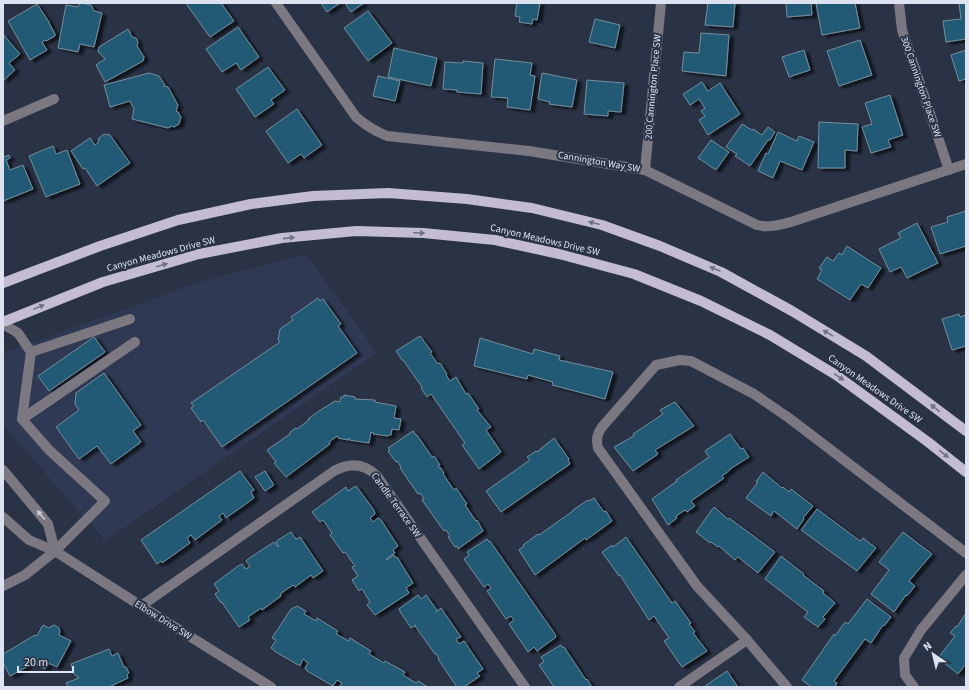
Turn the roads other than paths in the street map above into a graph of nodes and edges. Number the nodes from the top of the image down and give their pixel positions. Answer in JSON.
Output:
{"nodes":[{"id":1,"x":276,"y":3,"type":"edge"},
{"id":2,"x":661,"y":3,"type":"edge"},
{"id":3,"x":899,"y":3,"type":"edge"},
{"id":4,"x":54,"y":99,"type":"dead end"},
{"id":5,"x":3,"y":121,"type":"edge"},
{"id":6,"x":966,"y":164,"type":"edge"},
{"id":7,"x":645,"y":170,"type":"junction"},
{"id":8,"x":949,"y":170,"type":"junction"},
{"id":9,"x":18,"y":277,"type":"junction"},
{"id":10,"x":3,"y":280,"type":"edge"},
{"id":11,"x":3,"y":283,"type":"edge"},
{"id":12,"x":130,"y":319,"type":"dead end"},
{"id":13,"x":3,"y":323,"type":"edge"},
{"id":14,"x":135,"y":342,"type":"dead end"},
{"id":15,"x":31,"y":352,"type":"junction"},
{"id":16,"x":22,"y":419,"type":"junction"},
{"id":17,"x":966,"y":431,"type":"edge"},
{"id":18,"x":3,"y":470,"type":"edge"},
{"id":19,"x":966,"y":472,"type":"edge"},
{"id":20,"x":3,"y":518,"type":"edge"},
{"id":21,"x":55,"y":550,"type":"junction"},
{"id":22,"x":966,"y":553,"type":"edge"},
{"id":23,"x":966,"y":575,"type":"edge"},
{"id":24,"x":3,"y":586,"type":"edge"},
{"id":25,"x":141,"y":606,"type":"junction"},
{"id":26,"x":747,"y":640,"type":"junction"},
{"id":27,"x":271,"y":687,"type":"edge"},
{"id":28,"x":525,"y":687,"type":"edge"},
{"id":29,"x":679,"y":687,"type":"edge"},
{"id":30,"x":787,"y":687,"type":"edge"},
{"id":31,"x":914,"y":687,"type":"edge"}],
"edges":[{"from":1,"to":7,"type":"street","name":"Cannington Way SW"},
{"from":2,"to":7,"type":"street","name":"200 Cannington Place SW"},
{"from":3,"to":8,"type":"street","name":"300 Cannington Place SW"},
{"from":4,"to":5,"type":"street"},
{"from":6,"to":8,"type":"street","name":"Cannington Way SW"},
{"from":7,"to":8,"type":"street","name":"Cannington Way SW"},
{"from":9,"to":10,"type":"main road"},
{"from":9,"to":11,"type":"main road","name":"Canyon Meadows Drive SW"},
{"from":17,"to":9,"type":"main road","name":"Canyon Meadows Drive SW","one_way":true},
{"from":12,"to":15,"type":"street"},
{"from":13,"to":15,"type":"street"},
{"from":13,"to":19,"type":"main road","name":"Canyon Meadows Drive SW","one_way":true},
{"from":14,"to":16,"type":"street"},
{"from":15,"to":16,"type":"street"},
{"from":16,"to":21,"type":"street"},
{"from":21,"to":18,"type":"street","one_way":true},
{"from":20,"to":21,"type":"street","name":"Elbow Drive SW"},
{"from":21,"to":24,"type":"street"},
{"from":21,"to":25,"type":"street","name":"Elbow Drive SW"},
{"from":22,"to":26,"type":"street"},
{"from":23,"to":31,"type":"street"},
{"from":25,"to":27,"type":"street","name":"Elbow Drive SW"},
{"from":25,"to":28,"type":"street","name":"Candle Terrace SW"},
{"from":26,"to":29,"type":"street"},
{"from":26,"to":30,"type":"street"}]}
